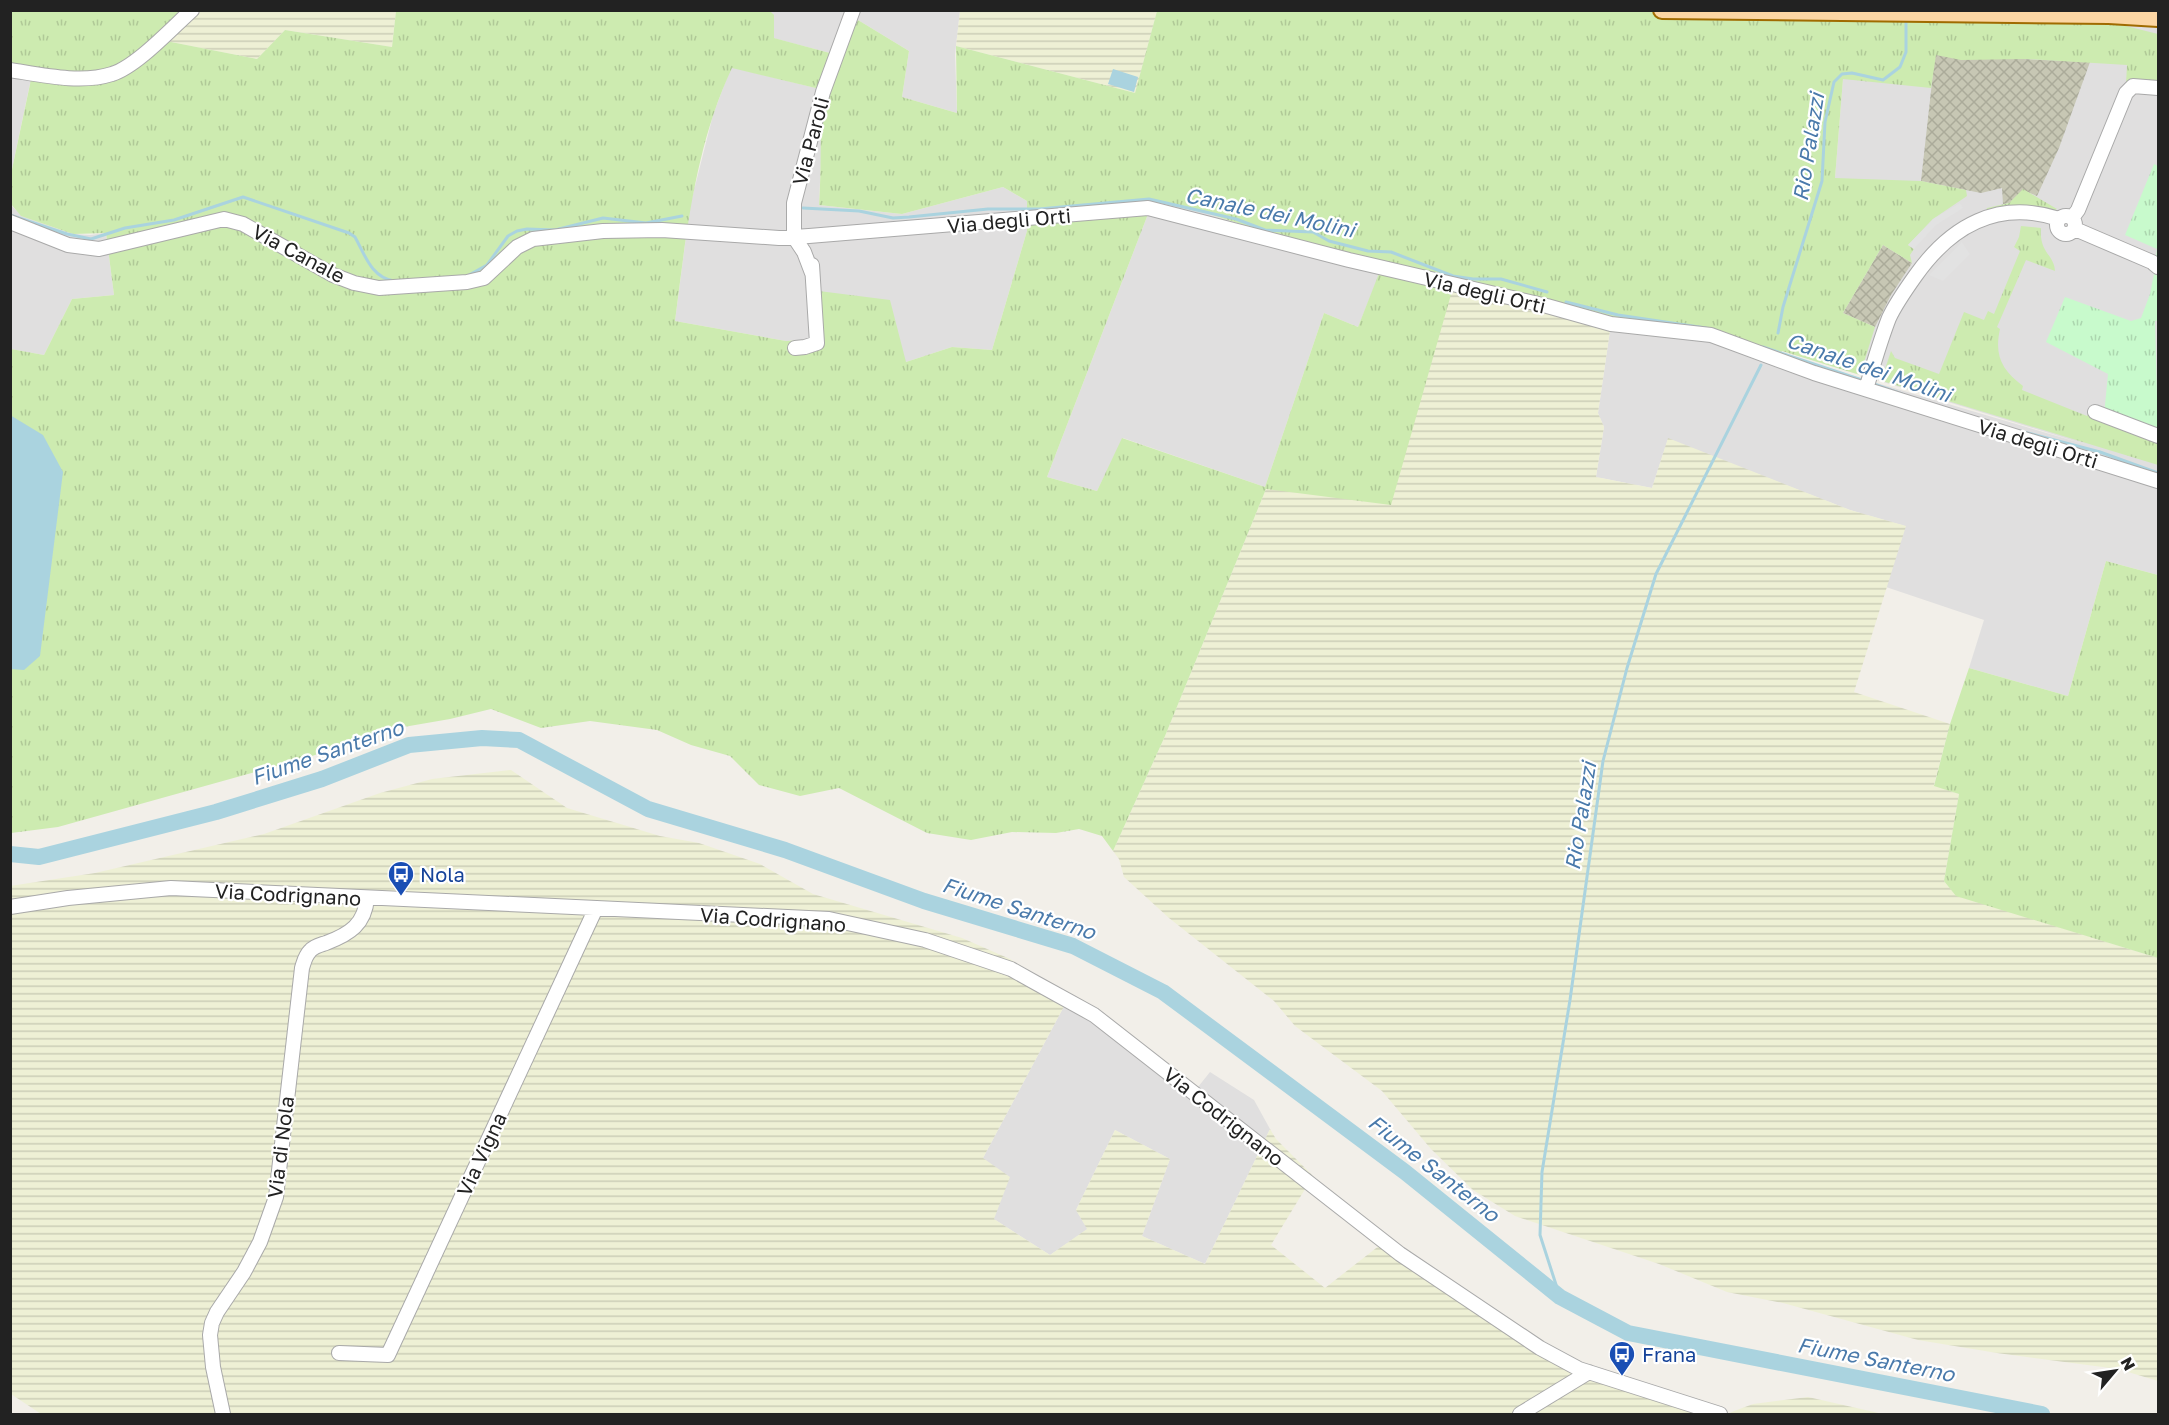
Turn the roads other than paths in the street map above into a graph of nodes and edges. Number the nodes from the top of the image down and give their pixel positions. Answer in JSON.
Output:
{"nodes":[{"id":1,"x":192,"y":10,"type":"edge"},
{"id":2,"x":854,"y":10,"type":"edge"},
{"id":3,"x":1662,"y":10,"type":"edge"},
{"id":4,"x":2158,"y":18,"type":"edge"},
{"id":5,"x":10,"y":70,"type":"edge"},
{"id":6,"x":2158,"y":88,"type":"edge"},
{"id":7,"x":10,"y":222,"type":"edge"},
{"id":8,"x":2069,"y":222,"type":"junction"},
{"id":9,"x":802,"y":237,"type":"junction"},
{"id":10,"x":2158,"y":267,"type":"edge"},
{"id":11,"x":795,"y":348,"type":"dead end"},
{"id":12,"x":1868,"y":383,"type":"junction"},
{"id":13,"x":2095,"y":412,"type":"dead end"},
{"id":14,"x":2158,"y":436,"type":"edge"},
{"id":15,"x":2158,"y":481,"type":"edge"},
{"id":16,"x":367,"y":898,"type":"junction"},
{"id":17,"x":10,"y":907,"type":"edge"},
{"id":18,"x":596,"y":908,"type":"junction"},
{"id":19,"x":339,"y":1353,"type":"dead end"},
{"id":20,"x":1589,"y":1372,"type":"junction"},
{"id":21,"x":223,"y":1414,"type":"edge"},
{"id":22,"x":1520,"y":1414,"type":"edge"},
{"id":23,"x":1720,"y":1414,"type":"edge"}],
"edges":[{"from":1,"to":5,"type":"street"},
{"from":2,"to":9,"type":"street","name":"Via Paroli"},
{"from":3,"to":4,"type":"main road"},
{"from":6,"to":8,"type":"street"},
{"from":7,"to":9,"type":"street","name":"Via Canale"},
{"from":8,"to":10,"type":"street"},
{"from":8,"to":12,"type":"street"},
{"from":9,"to":11,"type":"street","name":"Via Paroli"},
{"from":9,"to":12,"type":"street","name":"Via degli Orti"},
{"from":12,"to":15,"type":"street","name":"Via degli Orti"},
{"from":13,"to":14,"type":"street"},
{"from":16,"to":17,"type":"street","name":"Via Codrignano"},
{"from":16,"to":18,"type":"street","name":"Via Codrignano"},
{"from":16,"to":21,"type":"street","name":"Via di Nola"},
{"from":18,"to":19,"type":"street","name":"Via Vigna"},
{"from":18,"to":20,"type":"street","name":"Via Codrignano"},
{"from":20,"to":22,"type":"street"},
{"from":20,"to":23,"type":"street","name":"Via Codrignano"}]}
